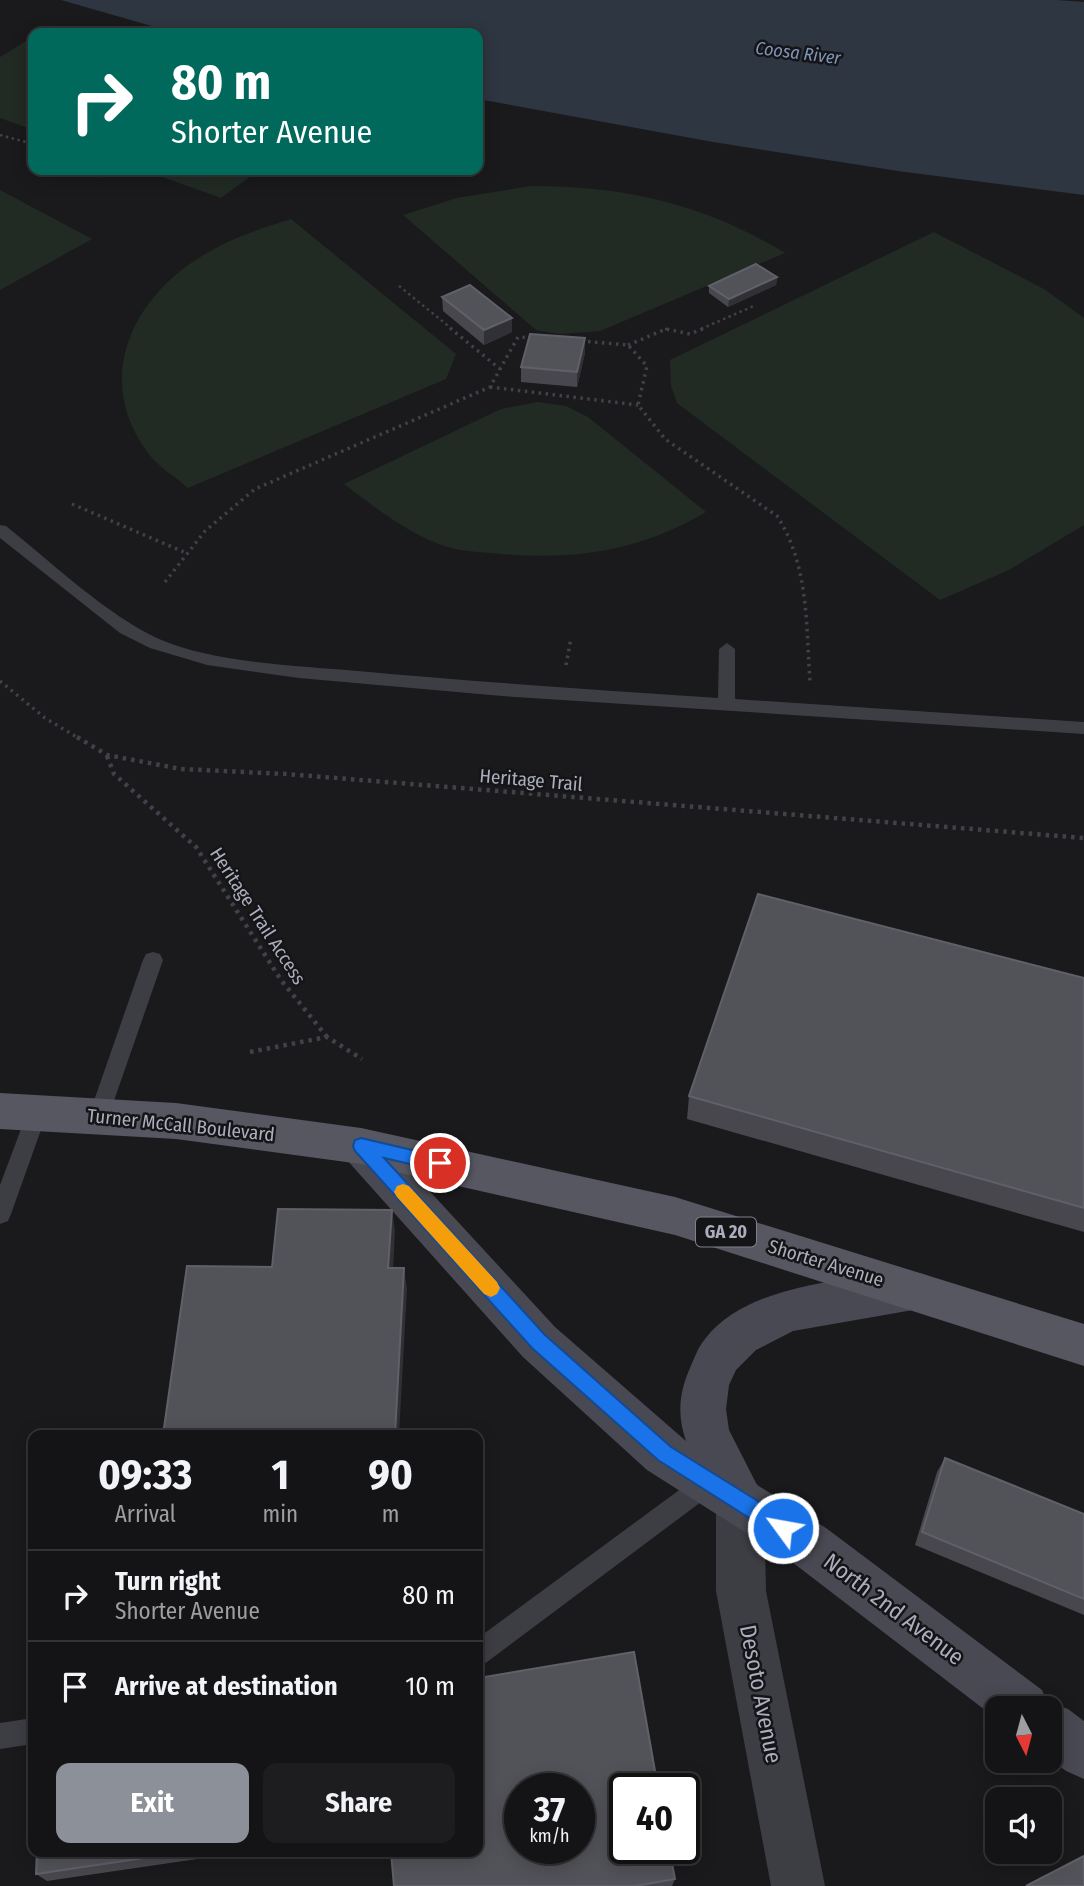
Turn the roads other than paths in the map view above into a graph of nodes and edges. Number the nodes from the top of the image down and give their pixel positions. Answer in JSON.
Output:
{"nodes":[{"id":1,"x":0,"y":530,"type":"edge"},
{"id":2,"x":727,"y":649,"type":"dead end"},
{"id":3,"x":726,"y":704,"type":"junction"},
{"id":4,"x":1084,"y":728,"type":"edge"},
{"id":5,"x":153,"y":960,"type":"dead end"},
{"id":6,"x":19,"y":1112,"type":"edge"},
{"id":7,"x":99,"y":1115,"type":"junction"},
{"id":8,"x":361,"y":1146,"type":"junction"},
{"id":9,"x":0,"y":1214,"type":"edge"},
{"id":10,"x":913,"y":1290,"type":"junction"},
{"id":11,"x":1084,"y":1345,"type":"edge"},
{"id":12,"x":724,"y":1492,"type":"junction"},
{"id":13,"x":483,"y":1650,"type":"edge"},
{"id":14,"x":1008,"y":1696,"type":"edge"},
{"id":15,"x":28,"y":1732,"type":"edge"},
{"id":16,"x":0,"y":1736,"type":"edge"},
{"id":17,"x":1062,"y":1736,"type":"edge"},
{"id":18,"x":1084,"y":1753,"type":"edge"},
{"id":19,"x":798,"y":1886,"type":"edge"}],
"edges":[{"from":1,"to":3,"type":"lane"},
{"from":2,"to":3,"type":"lane"},
{"from":3,"to":4,"type":"lane"},
{"from":5,"to":7,"type":"lane"},
{"from":6,"to":7,"type":"main road","name":"Turner McCall Boulevard","number":"GA 20"},
{"from":6,"to":9,"type":"lane"},
{"from":7,"to":8,"type":"main road","name":"Turner McCall Boulevard","number":"GA 20"},
{"from":8,"to":10,"type":"main road","name":"Shorter Avenue","number":"GA 20"},
{"from":8,"to":12,"type":"street","name":"North 2nd Avenue"},
{"from":10,"to":11,"type":"main road","name":"Shorter Avenue","number":"GA 20"},
{"from":10,"to":12,"type":"street"},
{"from":12,"to":13,"type":"lane"},
{"from":12,"to":14,"type":"street","name":"North 2nd Avenue"},
{"from":12,"to":19,"type":"street","name":"Desoto Avenue"},
{"from":15,"to":16,"type":"lane"},
{"from":17,"to":18,"type":"street"}]}
